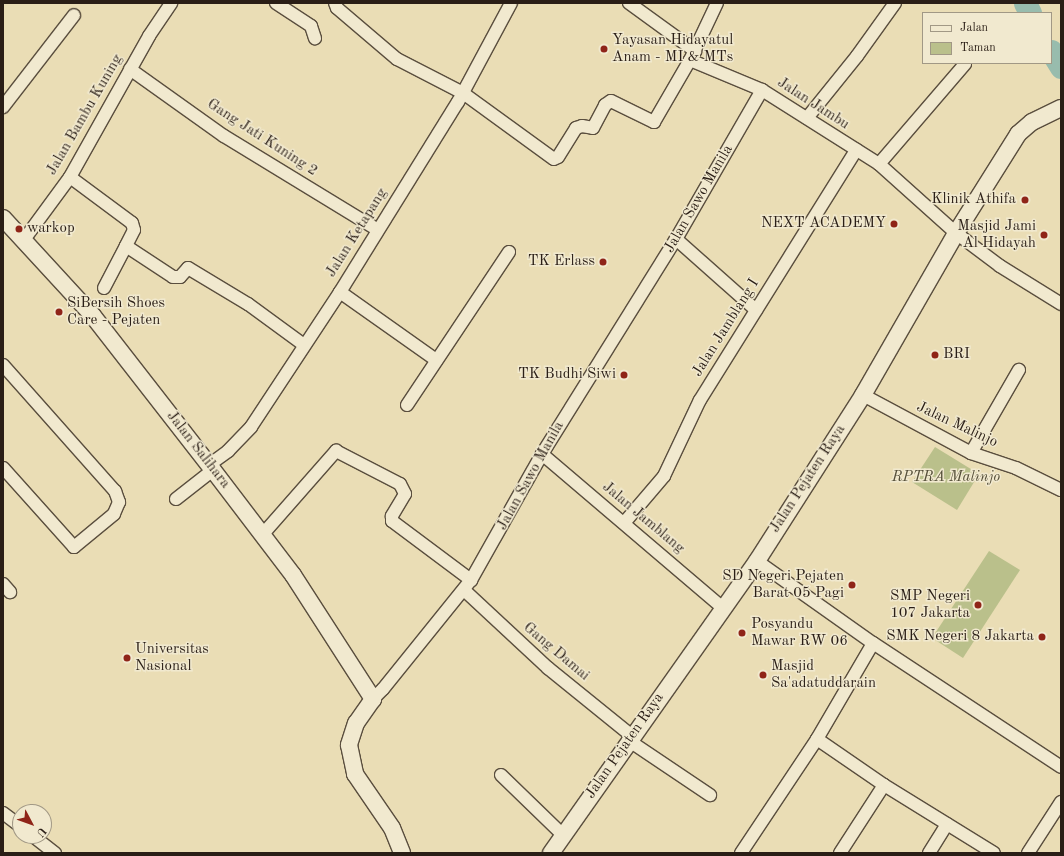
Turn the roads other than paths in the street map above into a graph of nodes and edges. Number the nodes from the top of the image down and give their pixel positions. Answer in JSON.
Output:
{"nodes":[{"id":1,"x":171,"y":3,"type":"edge"},
{"id":2,"x":276,"y":3,"type":"edge"},
{"id":3,"x":335,"y":3,"type":"edge"},
{"id":4,"x":511,"y":3,"type":"edge"},
{"id":5,"x":629,"y":3,"type":"edge"},
{"id":6,"x":717,"y":3,"type":"edge"},
{"id":7,"x":895,"y":3,"type":"edge"},
{"id":8,"x":74,"y":15,"type":"dead end"},
{"id":9,"x":315,"y":38,"type":"dead end"},
{"id":10,"x":692,"y":55,"type":"junction"},
{"id":11,"x":965,"y":64,"type":"dead end"},
{"id":12,"x":130,"y":69,"type":"junction"},
{"id":13,"x":762,"y":90,"type":"junction"},
{"id":14,"x":462,"y":93,"type":"junction"},
{"id":15,"x":3,"y":107,"type":"edge"},
{"id":16,"x":1061,"y":108,"type":"edge"},
{"id":17,"x":807,"y":118,"type":"junction"},
{"id":18,"x":856,"y":150,"type":"junction"},
{"id":19,"x":879,"y":164,"type":"junction"},
{"id":20,"x":70,"y":177,"type":"junction"},
{"id":21,"x":3,"y":218,"type":"edge"},
{"id":22,"x":378,"y":230,"type":"junction"},
{"id":23,"x":956,"y":233,"type":"junction"},
{"id":24,"x":676,"y":239,"type":"junction"},
{"id":25,"x":23,"y":241,"type":"junction"},
{"id":26,"x":126,"y":246,"type":"junction"},
{"id":27,"x":509,"y":252,"type":"dead end"},
{"id":28,"x":104,"y":288,"type":"dead end"},
{"id":29,"x":340,"y":292,"type":"junction"},
{"id":30,"x":1060,"y":301,"type":"edge"},
{"id":31,"x":756,"y":310,"type":"junction"},
{"id":32,"x":304,"y":345,"type":"junction"},
{"id":33,"x":436,"y":360,"type":"junction"},
{"id":34,"x":3,"y":365,"type":"edge"},
{"id":35,"x":1019,"y":370,"type":"dead end"},
{"id":36,"x":863,"y":395,"type":"junction"},
{"id":37,"x":407,"y":405,"type":"dead end"},
{"id":38,"x":971,"y":453,"type":"junction"},
{"id":39,"x":542,"y":454,"type":"junction"},
{"id":40,"x":211,"y":467,"type":"junction"},
{"id":41,"x":3,"y":468,"type":"edge"},
{"id":42,"x":1061,"y":490,"type":"edge"},
{"id":43,"x":176,"y":499,"type":"dead end"},
{"id":44,"x":624,"y":522,"type":"junction"},
{"id":45,"x":263,"y":534,"type":"junction"},
{"id":46,"x":756,"y":561,"type":"junction"},
{"id":47,"x":467,"y":585,"type":"junction"},
{"id":48,"x":722,"y":607,"type":"junction"},
{"id":49,"x":873,"y":643,"type":"junction"},
{"id":50,"x":373,"y":698,"type":"junction"},
{"id":51,"x":630,"y":738,"type":"junction"},
{"id":52,"x":817,"y":739,"type":"junction"},
{"id":53,"x":1061,"y":767,"type":"edge"},
{"id":54,"x":501,"y":775,"type":"dead end"},
{"id":55,"x":884,"y":785,"type":"junction"},
{"id":56,"x":710,"y":795,"type":"dead end"},
{"id":57,"x":1061,"y":802,"type":"edge"},
{"id":58,"x":3,"y":813,"type":"edge"},
{"id":59,"x":12,"y":820,"type":"edge"},
{"id":60,"x":947,"y":824,"type":"junction"},
{"id":61,"x":564,"y":836,"type":"junction"},
{"id":62,"x":43,"y":844,"type":"edge"},
{"id":63,"x":55,"y":853,"type":"edge"},
{"id":64,"x":402,"y":853,"type":"edge"},
{"id":65,"x":551,"y":853,"type":"edge"},
{"id":66,"x":741,"y":853,"type":"edge"},
{"id":67,"x":840,"y":853,"type":"edge"},
{"id":68,"x":929,"y":853,"type":"edge"},
{"id":69,"x":994,"y":853,"type":"edge"},
{"id":70,"x":1028,"y":853,"type":"edge"}],
"edges":[{"from":1,"to":12,"type":"street","name":"Jalan Bambu Kuning"},
{"from":2,"to":9,"type":"street"},
{"from":3,"to":14,"type":"street"},
{"from":4,"to":14,"type":"street","name":"Jalan Ketapang"},
{"from":5,"to":10,"type":"street","name":"Jalan Jambu"},
{"from":6,"to":10,"type":"street"},
{"from":7,"to":17,"type":"street"},
{"from":8,"to":15,"type":"street"},
{"from":10,"to":13,"type":"street","name":"Jalan Jambu"},
{"from":10,"to":14,"type":"street"},
{"from":11,"to":19,"type":"street"},
{"from":12,"to":20,"type":"street","name":"Jalan Bambu Kuning"},
{"from":12,"to":22,"type":"street","name":"Gang Jati Kuning 2"},
{"from":13,"to":17,"type":"street","name":"Jalan Jambu"},
{"from":13,"to":24,"type":"street","name":"Jalan Sawo Manila"},
{"from":14,"to":22,"type":"street","name":"Jalan Ketapang"},
{"from":16,"to":23,"type":"street","name":"Jalan Pejaten Raya"},
{"from":17,"to":18,"type":"street","name":"Jalan Jambu"},
{"from":18,"to":19,"type":"street","name":"Jalan Jambu"},
{"from":18,"to":31,"type":"street","name":"Jalan Jamblang I"},
{"from":19,"to":23,"type":"street","name":"Jalan Jambu"},
{"from":20,"to":25,"type":"street","name":"Jalan Bambu Kuning"},
{"from":20,"to":26,"type":"street"},
{"from":21,"to":25,"type":"street","name":"Jalan Salihara"},
{"from":22,"to":29,"type":"street","name":"Jalan Ketapang"},
{"from":23,"to":30,"type":"street","name":"Jalan Jambu"},
{"from":23,"to":36,"type":"street","name":"Jalan Pejaten Raya"},
{"from":24,"to":31,"type":"street"},
{"from":24,"to":39,"type":"street","name":"Jalan Sawo Manila"},
{"from":25,"to":40,"type":"street","name":"Jalan Salihara"},
{"from":26,"to":28,"type":"street"},
{"from":26,"to":32,"type":"street"},
{"from":27,"to":33,"type":"street"},
{"from":29,"to":32,"type":"street","name":"Jalan Ketapang"},
{"from":29,"to":33,"type":"street"},
{"from":31,"to":44,"type":"street","name":"Jalan Jamblang I"},
{"from":32,"to":40,"type":"street","name":"Jalan Ketapang"},
{"from":33,"to":37,"type":"street"},
{"from":34,"to":41,"type":"street"},
{"from":35,"to":38,"type":"street"},
{"from":36,"to":38,"type":"street","name":"Jalan Malinjo"},
{"from":36,"to":46,"type":"street","name":"Jalan Pejaten Raya"},
{"from":38,"to":42,"type":"street","name":"Jalan Malinjo"},
{"from":39,"to":44,"type":"street","name":"Jalan Jamblang"},
{"from":39,"to":47,"type":"street","name":"Jalan Sawo Manila"},
{"from":40,"to":43,"type":"street","name":"Jalan Ketapang"},
{"from":40,"to":45,"type":"street","name":"Jalan Salihara"},
{"from":44,"to":48,"type":"street","name":"Jalan Jamblang"},
{"from":45,"to":47,"type":"street","name":"Gang Damai"},
{"from":45,"to":50,"type":"street","name":"Jalan Salihara"},
{"from":46,"to":48,"type":"street","name":"Jalan Pejaten Raya"},
{"from":46,"to":49,"type":"street"},
{"from":47,"to":50,"type":"street","name":"Jalan Sawo Manila"},
{"from":47,"to":51,"type":"street","name":"Gang Damai"},
{"from":48,"to":51,"type":"street","name":"Jalan Pejaten Raya"},
{"from":49,"to":52,"type":"street"},
{"from":49,"to":53,"type":"street"},
{"from":50,"to":64,"type":"street","name":"Jalan Sawo Manila"},
{"from":51,"to":56,"type":"street","name":"Gang Damai"},
{"from":51,"to":61,"type":"street","name":"Jalan Pejaten Raya"},
{"from":52,"to":55,"type":"street"},
{"from":52,"to":66,"type":"street"},
{"from":54,"to":61,"type":"street"},
{"from":55,"to":60,"type":"street"},
{"from":55,"to":67,"type":"street"},
{"from":57,"to":70,"type":"street"},
{"from":58,"to":59,"type":"street"},
{"from":60,"to":68,"type":"street"},
{"from":60,"to":69,"type":"street"},
{"from":61,"to":65,"type":"street","name":"Jalan Pejaten Raya"},
{"from":62,"to":63,"type":"street"}]}
